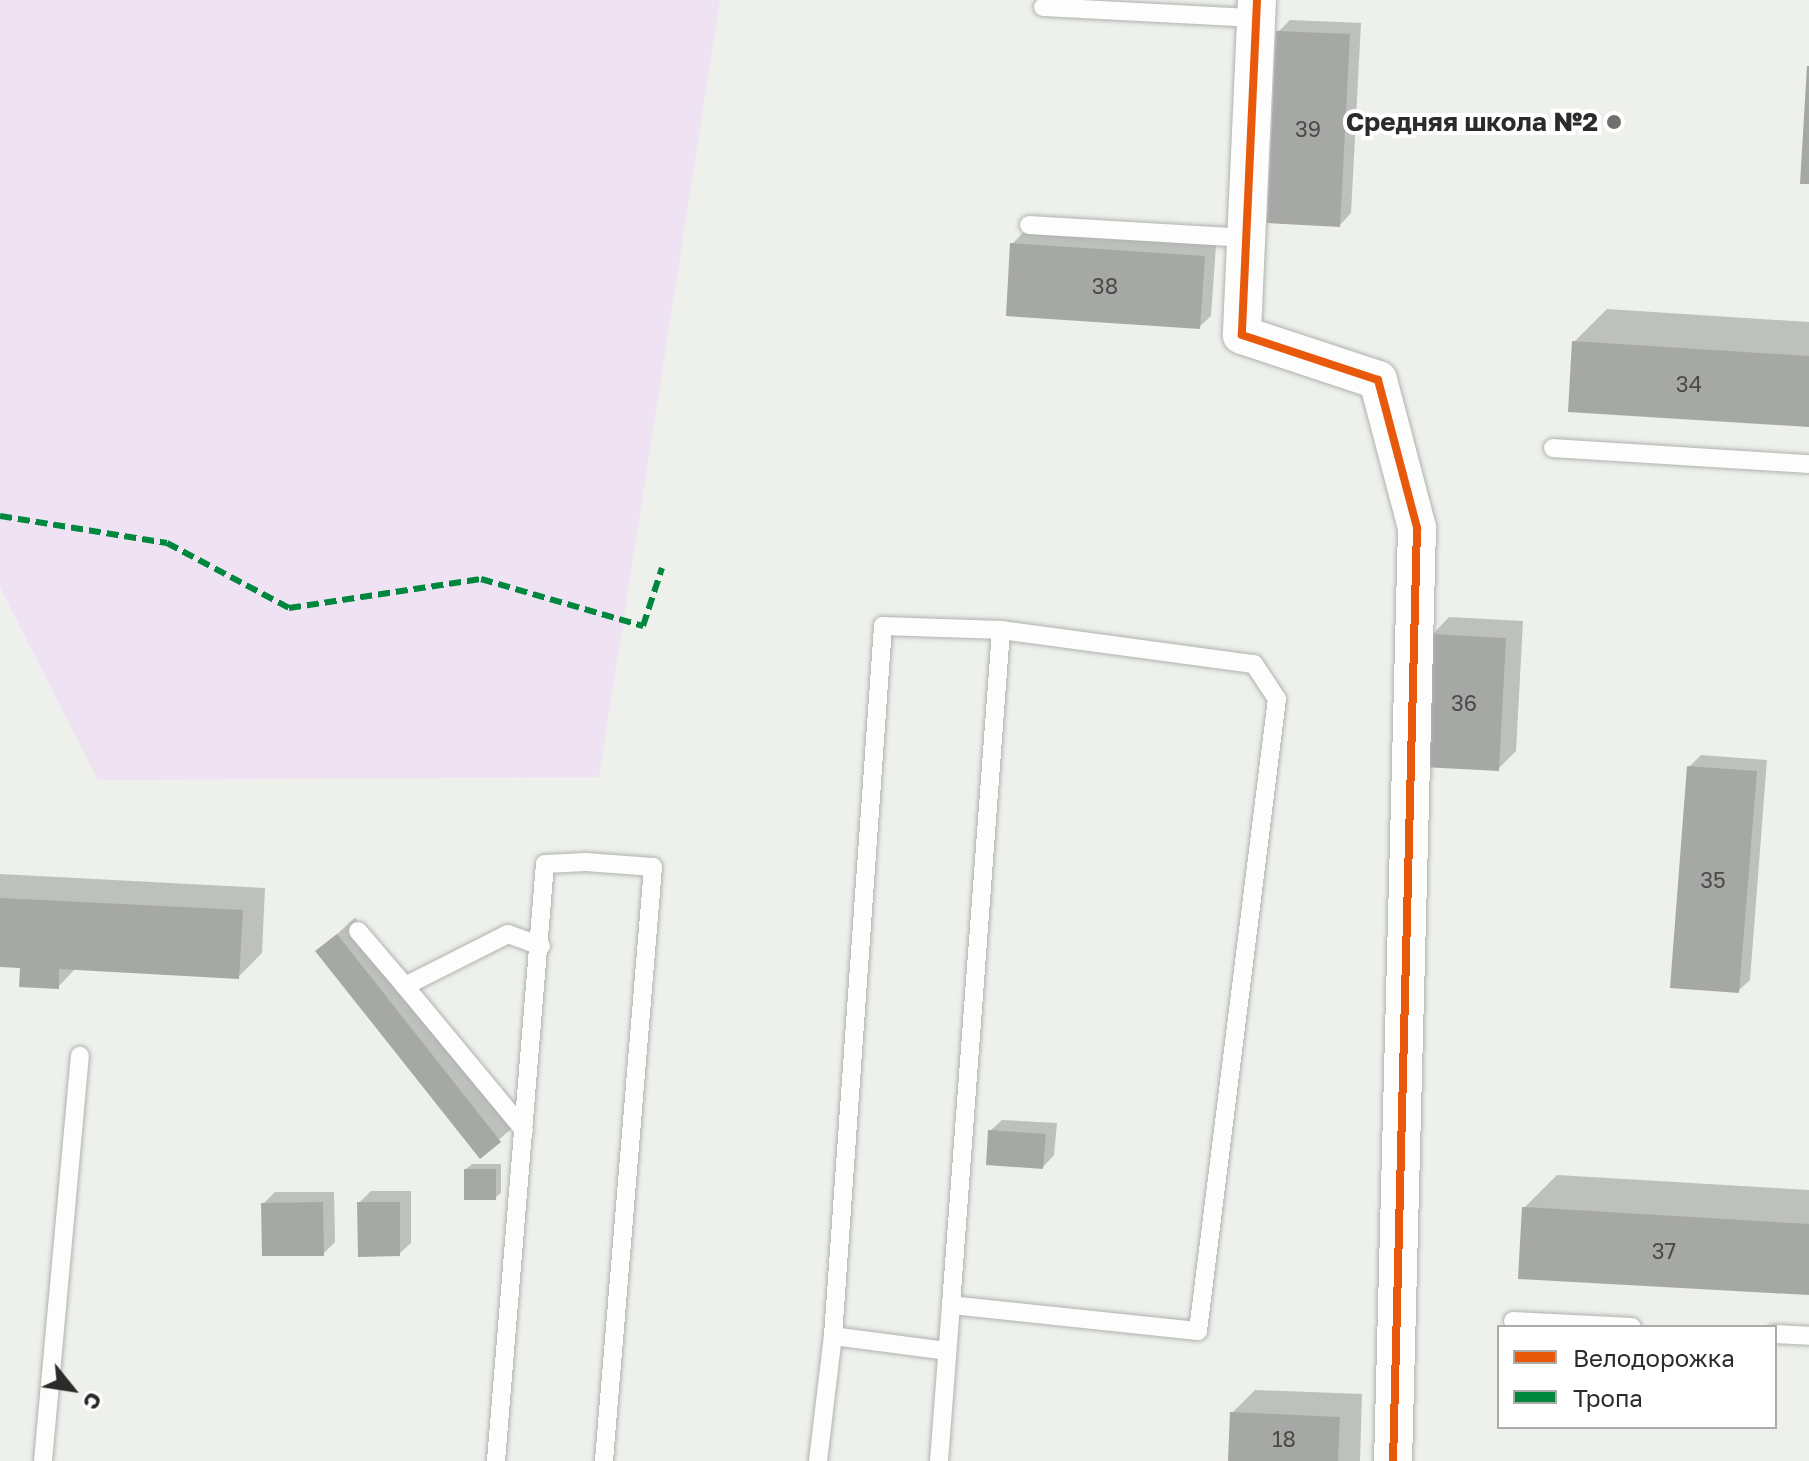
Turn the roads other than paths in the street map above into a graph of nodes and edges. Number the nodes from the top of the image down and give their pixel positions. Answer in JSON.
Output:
{"nodes":[{"id":1,"x":1043,"y":7,"type":"dead end"},
{"id":2,"x":1257,"y":9,"type":"edge"},
{"id":3,"x":1029,"y":225,"type":"dead end"},
{"id":4,"x":1247,"y":238,"type":"junction"},
{"id":5,"x":1553,"y":448,"type":"dead end"},
{"id":6,"x":1809,"y":464,"type":"edge"},
{"id":7,"x":1001,"y":630,"type":"junction"},
{"id":8,"x":358,"y":931,"type":"dead end"},
{"id":9,"x":541,"y":946,"type":"junction"},
{"id":10,"x":405,"y":986,"type":"junction"},
{"id":11,"x":80,"y":1056,"type":"dead end"},
{"id":12,"x":524,"y":1130,"type":"junction"},
{"id":13,"x":951,"y":1305,"type":"junction"},
{"id":14,"x":1513,"y":1321,"type":"dead end"},
{"id":15,"x":1592,"y":1325,"type":"edge"},
{"id":16,"x":1777,"y":1334,"type":"edge"},
{"id":17,"x":833,"y":1336,"type":"junction"},
{"id":18,"x":1809,"y":1336,"type":"edge"},
{"id":19,"x":947,"y":1351,"type":"junction"},
{"id":20,"x":43,"y":1461,"type":"edge"},
{"id":21,"x":496,"y":1461,"type":"edge"},
{"id":22,"x":604,"y":1461,"type":"edge"},
{"id":23,"x":818,"y":1461,"type":"edge"},
{"id":24,"x":939,"y":1461,"type":"edge"},
{"id":25,"x":1393,"y":1461,"type":"edge"}],
"edges":[{"from":1,"to":2,"type":"lane"},
{"from":2,"to":4,"type":"street"},
{"from":3,"to":4,"type":"lane"},
{"from":4,"to":25,"type":"street"},
{"from":5,"to":6,"type":"lane"},
{"from":7,"to":13,"type":"lane"},
{"from":7,"to":13,"type":"lane"},
{"from":7,"to":17,"type":"lane"},
{"from":8,"to":10,"type":"lane"},
{"from":9,"to":10,"type":"lane"},
{"from":9,"to":12,"type":"lane"},
{"from":9,"to":22,"type":"lane"},
{"from":10,"to":12,"type":"lane"},
{"from":11,"to":20,"type":"lane"},
{"from":12,"to":21,"type":"lane"},
{"from":13,"to":19,"type":"lane"},
{"from":14,"to":15,"type":"lane"},
{"from":16,"to":18,"type":"lane"},
{"from":17,"to":19,"type":"lane"},
{"from":17,"to":23,"type":"lane"},
{"from":19,"to":24,"type":"lane"}]}
